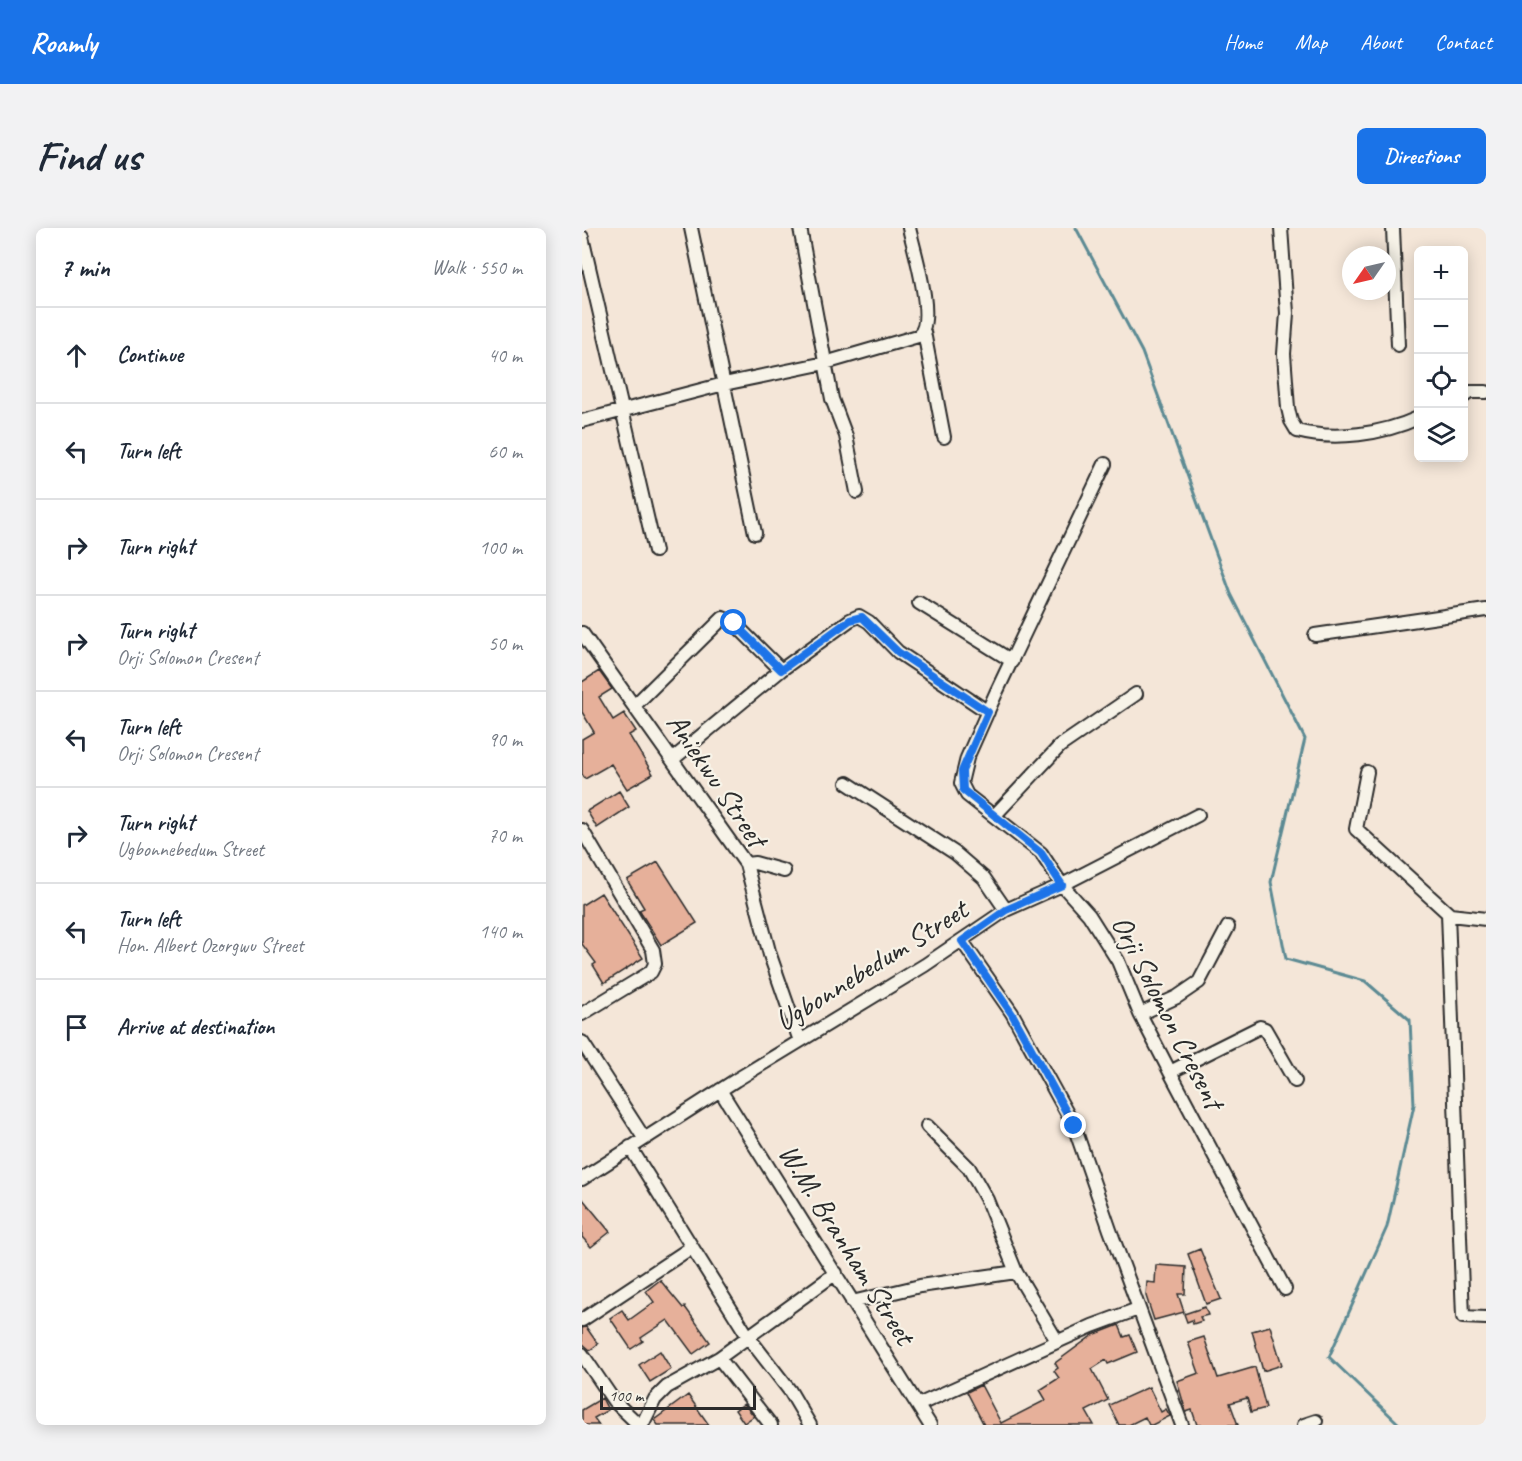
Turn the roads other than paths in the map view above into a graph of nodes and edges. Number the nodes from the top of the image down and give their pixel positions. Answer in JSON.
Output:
{"nodes":[{"id":1,"x":691,"y":228,"type":"edge"},
{"id":2,"x":800,"y":228,"type":"edge"},
{"id":3,"x":909,"y":228,"type":"edge"},
{"id":4,"x":1281,"y":228,"type":"edge"},
{"id":5,"x":1393,"y":228,"type":"edge"},
{"id":6,"x":582,"y":237,"type":"edge"},
{"id":7,"x":924,"y":332,"type":"junction"},
{"id":8,"x":1398,"y":345,"type":"dead end"},
{"id":9,"x":825,"y":363,"type":"junction"},
{"id":10,"x":724,"y":384,"type":"junction"},
{"id":11,"x":1486,"y":392,"type":"edge"},
{"id":12,"x":1468,"y":393,"type":"edge"},
{"id":13,"x":622,"y":411,"type":"junction"},
{"id":14,"x":1414,"y":420,"type":"edge"},
{"id":15,"x":582,"y":421,"type":"edge"},
{"id":16,"x":945,"y":437,"type":"dead end"},
{"id":17,"x":1105,"y":464,"type":"dead end"},
{"id":18,"x":857,"y":492,"type":"dead end"},
{"id":19,"x":755,"y":533,"type":"dead end"},
{"id":20,"x":655,"y":551,"type":"dead end"},
{"id":21,"x":919,"y":603,"type":"dead end"},
{"id":22,"x":1486,"y":610,"type":"edge"},
{"id":23,"x":582,"y":633,"type":"edge"},
{"id":24,"x":1315,"y":634,"type":"dead end"},
{"id":25,"x":1012,"y":661,"type":"junction"},
{"id":26,"x":781,"y":670,"type":"junction"},
{"id":27,"x":1136,"y":694,"type":"dead end"},
{"id":28,"x":634,"y":706,"type":"junction"},
{"id":29,"x":988,"y":712,"type":"junction"},
{"id":30,"x":673,"y":759,"type":"junction"},
{"id":31,"x":1367,"y":772,"type":"dead end"},
{"id":32,"x":847,"y":783,"type":"dead end"},
{"id":33,"x":995,"y":815,"type":"junction"},
{"id":34,"x":1198,"y":815,"type":"dead end"},
{"id":35,"x":582,"y":830,"type":"edge"},
{"id":36,"x":746,"y":864,"type":"junction"},
{"id":37,"x":784,"y":871,"type":"dead end"},
{"id":38,"x":1062,"y":885,"type":"junction"},
{"id":39,"x":1006,"y":910,"type":"junction"},
{"id":40,"x":1448,"y":913,"type":"junction"},
{"id":41,"x":1486,"y":919,"type":"edge"},
{"id":42,"x":1228,"y":927,"type":"dead end"},
{"id":43,"x":962,"y":941,"type":"junction"},
{"id":44,"x":582,"y":1014,"type":"edge"},
{"id":45,"x":1140,"y":1014,"type":"junction"},
{"id":46,"x":800,"y":1041,"type":"junction"},
{"id":47,"x":582,"y":1042,"type":"edge"},
{"id":48,"x":1170,"y":1072,"type":"junction"},
{"id":49,"x":1295,"y":1081,"type":"dead end"},
{"id":50,"x":720,"y":1090,"type":"junction"},
{"id":51,"x":927,"y":1126,"type":"dead end"},
{"id":52,"x":644,"y":1138,"type":"junction"},
{"id":53,"x":630,"y":1147,"type":"junction"},
{"id":54,"x":582,"y":1179,"type":"edge"},
{"id":55,"x":692,"y":1247,"type":"junction"},
{"id":56,"x":1017,"y":1272,"type":"junction"},
{"id":57,"x":836,"y":1273,"type":"junction"},
{"id":58,"x":1286,"y":1289,"type":"dead end"},
{"id":59,"x":852,"y":1302,"type":"junction"},
{"id":60,"x":1138,"y":1309,"type":"junction"},
{"id":61,"x":1486,"y":1318,"type":"edge"},
{"id":62,"x":582,"y":1320,"type":"edge"},
{"id":63,"x":748,"y":1338,"type":"junction"},
{"id":64,"x":1057,"y":1341,"type":"junction"},
{"id":65,"x":582,"y":1354,"type":"edge"},
{"id":66,"x":719,"y":1358,"type":"junction"},
{"id":67,"x":918,"y":1405,"type":"junction"},
{"id":68,"x":640,"y":1425,"type":"edge"},
{"id":69,"x":771,"y":1425,"type":"edge"},
{"id":70,"x":810,"y":1425,"type":"edge"},
{"id":71,"x":930,"y":1425,"type":"edge"},
{"id":72,"x":1182,"y":1425,"type":"edge"}],
"edges":[{"from":1,"to":10,"type":"street"},
{"from":2,"to":9,"type":"street"},
{"from":3,"to":7,"type":"street"},
{"from":4,"to":14,"type":"street"},
{"from":5,"to":8,"type":"street"},
{"from":6,"to":13,"type":"street"},
{"from":7,"to":9,"type":"street"},
{"from":7,"to":16,"type":"street"},
{"from":9,"to":10,"type":"street"},
{"from":9,"to":18,"type":"street"},
{"from":10,"to":13,"type":"street"},
{"from":10,"to":19,"type":"street"},
{"from":11,"to":12,"type":"street"},
{"from":13,"to":15,"type":"street"},
{"from":13,"to":20,"type":"street"},
{"from":17,"to":25,"type":"street","name":"Orji Solomon Cresent"},
{"from":21,"to":25,"type":"street"},
{"from":22,"to":24,"type":"street"},
{"from":23,"to":28,"type":"street","name":"Aniekwu Street"},
{"from":25,"to":29,"type":"street","name":"Orji Solomon Cresent"},
{"from":26,"to":28,"type":"street"},
{"from":26,"to":29,"type":"street"},
{"from":26,"to":30,"type":"street"},
{"from":27,"to":33,"type":"street"},
{"from":28,"to":30,"type":"street","name":"Aniekwu Street"},
{"from":29,"to":33,"type":"street","name":"Orji Solomon Cresent"},
{"from":30,"to":36,"type":"street","name":"Aniekwu Street"},
{"from":31,"to":40,"type":"street"},
{"from":32,"to":39,"type":"street"},
{"from":33,"to":38,"type":"street","name":"Orji Solomon Cresent"},
{"from":34,"to":38,"type":"street","name":"Ugbonnebedum Street"},
{"from":35,"to":44,"type":"street"},
{"from":36,"to":37,"type":"street"},
{"from":36,"to":46,"type":"street","name":"Aniekwu Street"},
{"from":38,"to":39,"type":"street","name":"Ugbonnebedum Street"},
{"from":38,"to":45,"type":"street","name":"Orji Solomon Cresent"},
{"from":39,"to":43,"type":"street","name":"Ugbonnebedum Street"},
{"from":40,"to":41,"type":"street"},
{"from":40,"to":61,"type":"street"},
{"from":42,"to":45,"type":"street"},
{"from":43,"to":46,"type":"street","name":"Ugbonnebedum Street"},
{"from":43,"to":60,"type":"street"},
{"from":45,"to":48,"type":"street","name":"Orji Solomon Cresent"},
{"from":46,"to":50,"type":"street","name":"Ugbonnebedum Street"},
{"from":47,"to":52,"type":"street"},
{"from":48,"to":49,"type":"street"},
{"from":48,"to":58,"type":"street","name":"Orji Solomon Cresent"},
{"from":50,"to":52,"type":"street","name":"Ugbonnebedum Street"},
{"from":50,"to":57,"type":"street","name":"W.M. Branham Street"},
{"from":51,"to":56,"type":"street"},
{"from":52,"to":53,"type":"street","name":"Ugbonnebedum Street"},
{"from":53,"to":54,"type":"street","name":"Ugbonnebedum Street"},
{"from":53,"to":55,"type":"street"},
{"from":55,"to":62,"type":"street"},
{"from":55,"to":63,"type":"street"},
{"from":56,"to":59,"type":"street"},
{"from":56,"to":64,"type":"street"},
{"from":57,"to":59,"type":"street","name":"W.M. Branham Street"},
{"from":57,"to":63,"type":"street"},
{"from":59,"to":67,"type":"street","name":"W.M. Branham Street"},
{"from":60,"to":64,"type":"street"},
{"from":60,"to":72,"type":"street"},
{"from":63,"to":66,"type":"street"},
{"from":63,"to":70,"type":"street"},
{"from":64,"to":67,"type":"street"},
{"from":65,"to":68,"type":"street"},
{"from":66,"to":68,"type":"street"},
{"from":66,"to":69,"type":"street"},
{"from":67,"to":71,"type":"street","name":"W.M. Branham Street"}]}
